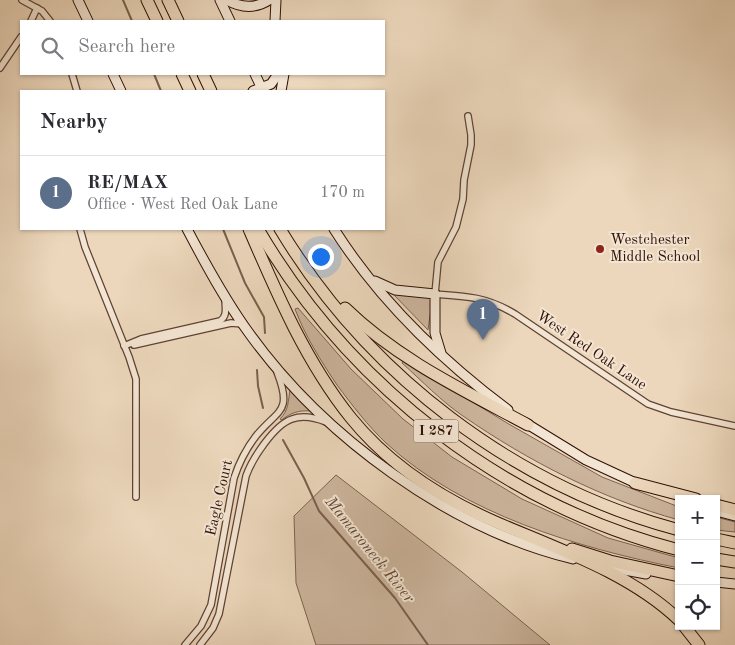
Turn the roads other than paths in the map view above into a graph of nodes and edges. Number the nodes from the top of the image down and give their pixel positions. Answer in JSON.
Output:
{"nodes":[{"id":1,"x":22,"y":0,"type":"edge"},
{"id":2,"x":78,"y":0,"type":"edge"},
{"id":3,"x":147,"y":0,"type":"edge"},
{"id":4,"x":168,"y":0,"type":"edge"},
{"id":5,"x":220,"y":0,"type":"edge"},
{"id":6,"x":226,"y":0,"type":"edge"},
{"id":7,"x":269,"y":0,"type":"edge"},
{"id":8,"x":276,"y":0,"type":"edge"},
{"id":9,"x":37,"y":8,"type":"junction"},
{"id":10,"x":31,"y":20,"type":"edge"},
{"id":11,"x":49,"y":20,"type":"edge"},
{"id":12,"x":88,"y":20,"type":"edge"},
{"id":13,"x":157,"y":20,"type":"edge"},
{"id":14,"x":178,"y":20,"type":"edge"},
{"id":15,"x":230,"y":20,"type":"edge"},
{"id":16,"x":275,"y":20,"type":"edge"},
{"id":17,"x":20,"y":38,"type":"edge"},
{"id":18,"x":0,"y":68,"type":"edge"},
{"id":19,"x":72,"y":75,"type":"edge"},
{"id":20,"x":113,"y":75,"type":"edge"},
{"id":21,"x":182,"y":75,"type":"edge"},
{"id":22,"x":203,"y":75,"type":"edge"},
{"id":23,"x":255,"y":75,"type":"edge"},
{"id":24,"x":277,"y":75,"type":"edge"},
{"id":25,"x":284,"y":75,"type":"edge"},
{"id":26,"x":77,"y":90,"type":"edge"},
{"id":27,"x":121,"y":90,"type":"edge"},
{"id":28,"x":190,"y":90,"type":"edge"},
{"id":29,"x":211,"y":90,"type":"edge"},
{"id":30,"x":259,"y":90,"type":"edge"},
{"id":31,"x":281,"y":90,"type":"edge"},
{"id":32,"x":468,"y":116,"type":"dead end"},
{"id":33,"x":80,"y":230,"type":"edge"},
{"id":34,"x":188,"y":230,"type":"edge"},
{"id":35,"x":249,"y":230,"type":"edge"},
{"id":36,"x":259,"y":230,"type":"edge"},
{"id":37,"x":281,"y":230,"type":"edge"},
{"id":38,"x":335,"y":230,"type":"edge"},
{"id":39,"x":314,"y":279,"type":"junction"},
{"id":40,"x":370,"y":279,"type":"junction"},
{"id":41,"x":435,"y":294,"type":"junction"},
{"id":42,"x":225,"y":297,"type":"junction"},
{"id":43,"x":243,"y":324,"type":"junction"},
{"id":44,"x":124,"y":346,"type":"junction"},
{"id":45,"x":444,"y":357,"type":"junction"},
{"id":46,"x":273,"y":363,"type":"junction"},
{"id":47,"x":332,"y":424,"type":"junction"},
{"id":48,"x":528,"y":425,"type":"junction"},
{"id":49,"x":735,"y":426,"type":"edge"},
{"id":50,"x":635,"y":483,"type":"junction"},
{"id":51,"x":681,"y":495,"type":"edge"},
{"id":52,"x":136,"y":497,"type":"dead end"},
{"id":53,"x":675,"y":498,"type":"edge"},
{"id":54,"x":720,"y":505,"type":"edge"},
{"id":55,"x":735,"y":510,"type":"edge"},
{"id":56,"x":720,"y":512,"type":"edge"},
{"id":57,"x":735,"y":516,"type":"edge"},
{"id":58,"x":675,"y":529,"type":"edge"},
{"id":59,"x":534,"y":538,"type":"junction"},
{"id":60,"x":720,"y":540,"type":"edge"},
{"id":61,"x":735,"y":543,"type":"edge"},
{"id":62,"x":675,"y":549,"type":"edge"},
{"id":63,"x":720,"y":559,"type":"edge"},
{"id":64,"x":585,"y":562,"type":"junction"},
{"id":65,"x":735,"y":562,"type":"edge"},
{"id":66,"x":675,"y":576,"type":"edge"},
{"id":67,"x":675,"y":577,"type":"edge"},
{"id":68,"x":720,"y":582,"type":"edge"},
{"id":69,"x":735,"y":584,"type":"edge"},
{"id":70,"x":675,"y":616,"type":"edge"},
{"id":71,"x":687,"y":630,"type":"edge"},
{"id":72,"x":185,"y":645,"type":"edge"},
{"id":73,"x":200,"y":645,"type":"edge"},
{"id":74,"x":699,"y":645,"type":"edge"}],
"edges":[{"from":1,"to":9,"type":"street"},
{"from":2,"to":12,"type":"main road"},
{"from":3,"to":13,"type":"highway"},
{"from":4,"to":14,"type":"highway"},
{"from":5,"to":15,"type":"main road"},
{"from":6,"to":7,"type":"main road"},
{"from":8,"to":16,"type":"main road"},
{"from":9,"to":10,"type":"street"},
{"from":9,"to":11,"type":"street"},
{"from":17,"to":18,"type":"street"},
{"from":19,"to":26,"type":"street"},
{"from":20,"to":27,"type":"main road"},
{"from":21,"to":28,"type":"highway"},
{"from":22,"to":29,"type":"highway"},
{"from":23,"to":30,"type":"main road"},
{"from":24,"to":30,"type":"main road"},
{"from":25,"to":31,"type":"main road"},
{"from":32,"to":41,"type":"street"},
{"from":33,"to":44,"type":"street"},
{"from":34,"to":42,"type":"main road"},
{"from":35,"to":59,"type":"highway"},
{"from":36,"to":62,"type":"highway","number":"I 287"},
{"from":37,"to":39,"type":"highway","number":"I 287"},
{"from":38,"to":40,"type":"main road"},
{"from":39,"to":48,"type":"highway"},
{"from":39,"to":58,"type":"highway","number":"I 287"},
{"from":40,"to":41,"type":"main road"},
{"from":40,"to":45,"type":"main road"},
{"from":41,"to":45,"type":"main road"},
{"from":41,"to":49,"type":"street","name":"West Red Oak Lane"},
{"from":42,"to":43,"type":"main road"},
{"from":42,"to":44,"type":"street"},
{"from":43,"to":44,"type":"street"},
{"from":43,"to":46,"type":"main road"},
{"from":44,"to":52,"type":"street"},
{"from":45,"to":48,"type":"main road"},
{"from":46,"to":47,"type":"main road"},
{"from":46,"to":72,"type":"street","name":"Eagle Court"},
{"from":47,"to":64,"type":"main road"},
{"from":47,"to":73,"type":"street","name":"Eagle Court"},
{"from":48,"to":50,"type":"main road"},
{"from":50,"to":51,"type":"highway"},
{"from":50,"to":53,"type":"main road"},
{"from":54,"to":55,"type":"highway"},
{"from":56,"to":57,"type":"main road"},
{"from":59,"to":64,"type":"highway"},
{"from":59,"to":66,"type":"highway"},
{"from":60,"to":61,"type":"highway"},
{"from":63,"to":65,"type":"highway"},
{"from":64,"to":67,"type":"main road"},
{"from":64,"to":70,"type":"highway"},
{"from":68,"to":69,"type":"main road"},
{"from":71,"to":74,"type":"highway"}]}
